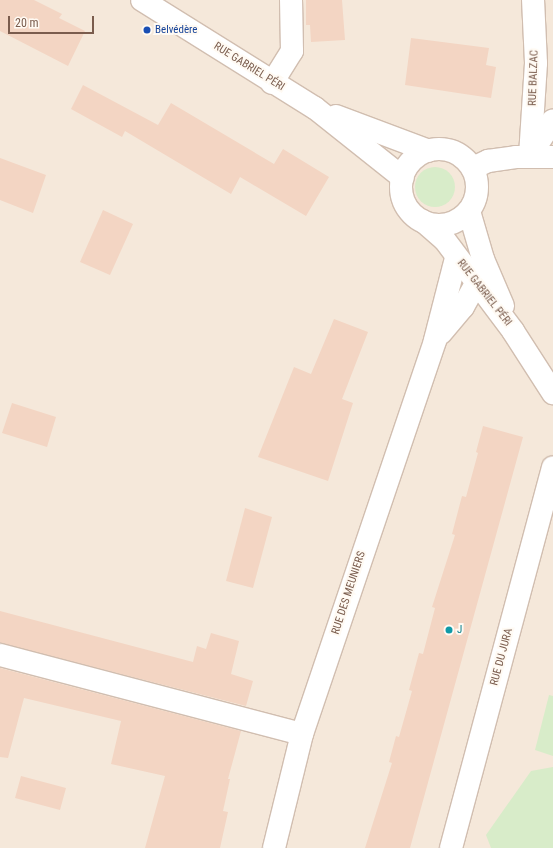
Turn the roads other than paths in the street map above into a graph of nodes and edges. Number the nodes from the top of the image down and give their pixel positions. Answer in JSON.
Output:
{"nodes":[{"id":1,"x":142,"y":0,"type":"edge"},
{"id":2,"x":291,"y":0,"type":"edge"},
{"id":3,"x":532,"y":0,"type":"edge"},
{"id":4,"x":272,"y":83,"type":"junction"},
{"id":5,"x":315,"y":108,"type":"junction"},
{"id":6,"x":553,"y":120,"type":"edge"},
{"id":7,"x":429,"y":150,"type":"junction"},
{"id":8,"x":530,"y":156,"type":"junction"},
{"id":9,"x":553,"y":157,"type":"edge"},
{"id":10,"x":472,"y":168,"type":"junction"},
{"id":11,"x":403,"y":178,"type":"junction"},
{"id":12,"x":469,"y":210,"type":"junction"},
{"id":13,"x":423,"y":221,"type":"junction"},
{"id":14,"x":456,"y":258,"type":"junction"},
{"id":15,"x":483,"y":260,"type":"junction"},
{"id":16,"x":476,"y":284,"type":"junction"},
{"id":17,"x":513,"y":331,"type":"junction"},
{"id":18,"x":435,"y":340,"type":"junction"},
{"id":19,"x":553,"y":393,"type":"edge"},
{"id":20,"x":553,"y":467,"type":"edge"},
{"id":21,"x":0,"y":655,"type":"edge"},
{"id":22,"x":302,"y":734,"type":"junction"},
{"id":23,"x":274,"y":848,"type":"edge"},
{"id":24,"x":451,"y":848,"type":"edge"}],
"edges":[{"from":1,"to":4,"type":"street","name":"RUE GABRIEL PÉRI"},
{"from":2,"to":4,"type":"street"},
{"from":3,"to":8,"type":"street","name":"RUE BALZAC"},
{"from":4,"to":5,"type":"street","name":"RUE GABRIEL PÉRI"},
{"from":5,"to":7,"type":"street","name":"RUE GABRIEL PÉRI"},
{"from":5,"to":11,"type":"street","name":"RUE GABRIEL PÉRI"},
{"from":6,"to":8,"type":"street"},
{"from":7,"to":10,"type":"street"},
{"from":7,"to":11,"type":"street"},
{"from":8,"to":9,"type":"street"},
{"from":8,"to":10,"type":"street"},
{"from":10,"to":12,"type":"street"},
{"from":11,"to":13,"type":"street"},
{"from":12,"to":13,"type":"street"},
{"from":12,"to":15,"type":"street","name":"RUE GABRIEL PÉRI"},
{"from":13,"to":14,"type":"street","name":"RUE GABRIEL PÉRI"},
{"from":14,"to":16,"type":"street","name":"RUE GABRIEL PÉRI"},
{"from":14,"to":18,"type":"street","name":"RUE DES MEUNIERS"},
{"from":15,"to":16,"type":"street","name":"RUE DES MEUNIERS"},
{"from":15,"to":17,"type":"street","name":"RUE GABRIEL PÉRI"},
{"from":16,"to":17,"type":"street","name":"RUE GABRIEL PÉRI"},
{"from":16,"to":18,"type":"street","name":"RUE DES MEUNIERS"},
{"from":17,"to":19,"type":"street","name":"RUE GABRIEL PÉRI"},
{"from":18,"to":22,"type":"street","name":"RUE DES MEUNIERS"},
{"from":20,"to":24,"type":"street","name":"RUE DU JURA"},
{"from":21,"to":22,"type":"street"},
{"from":22,"to":23,"type":"street","name":"RUE DES MEUNIERS"}]}
